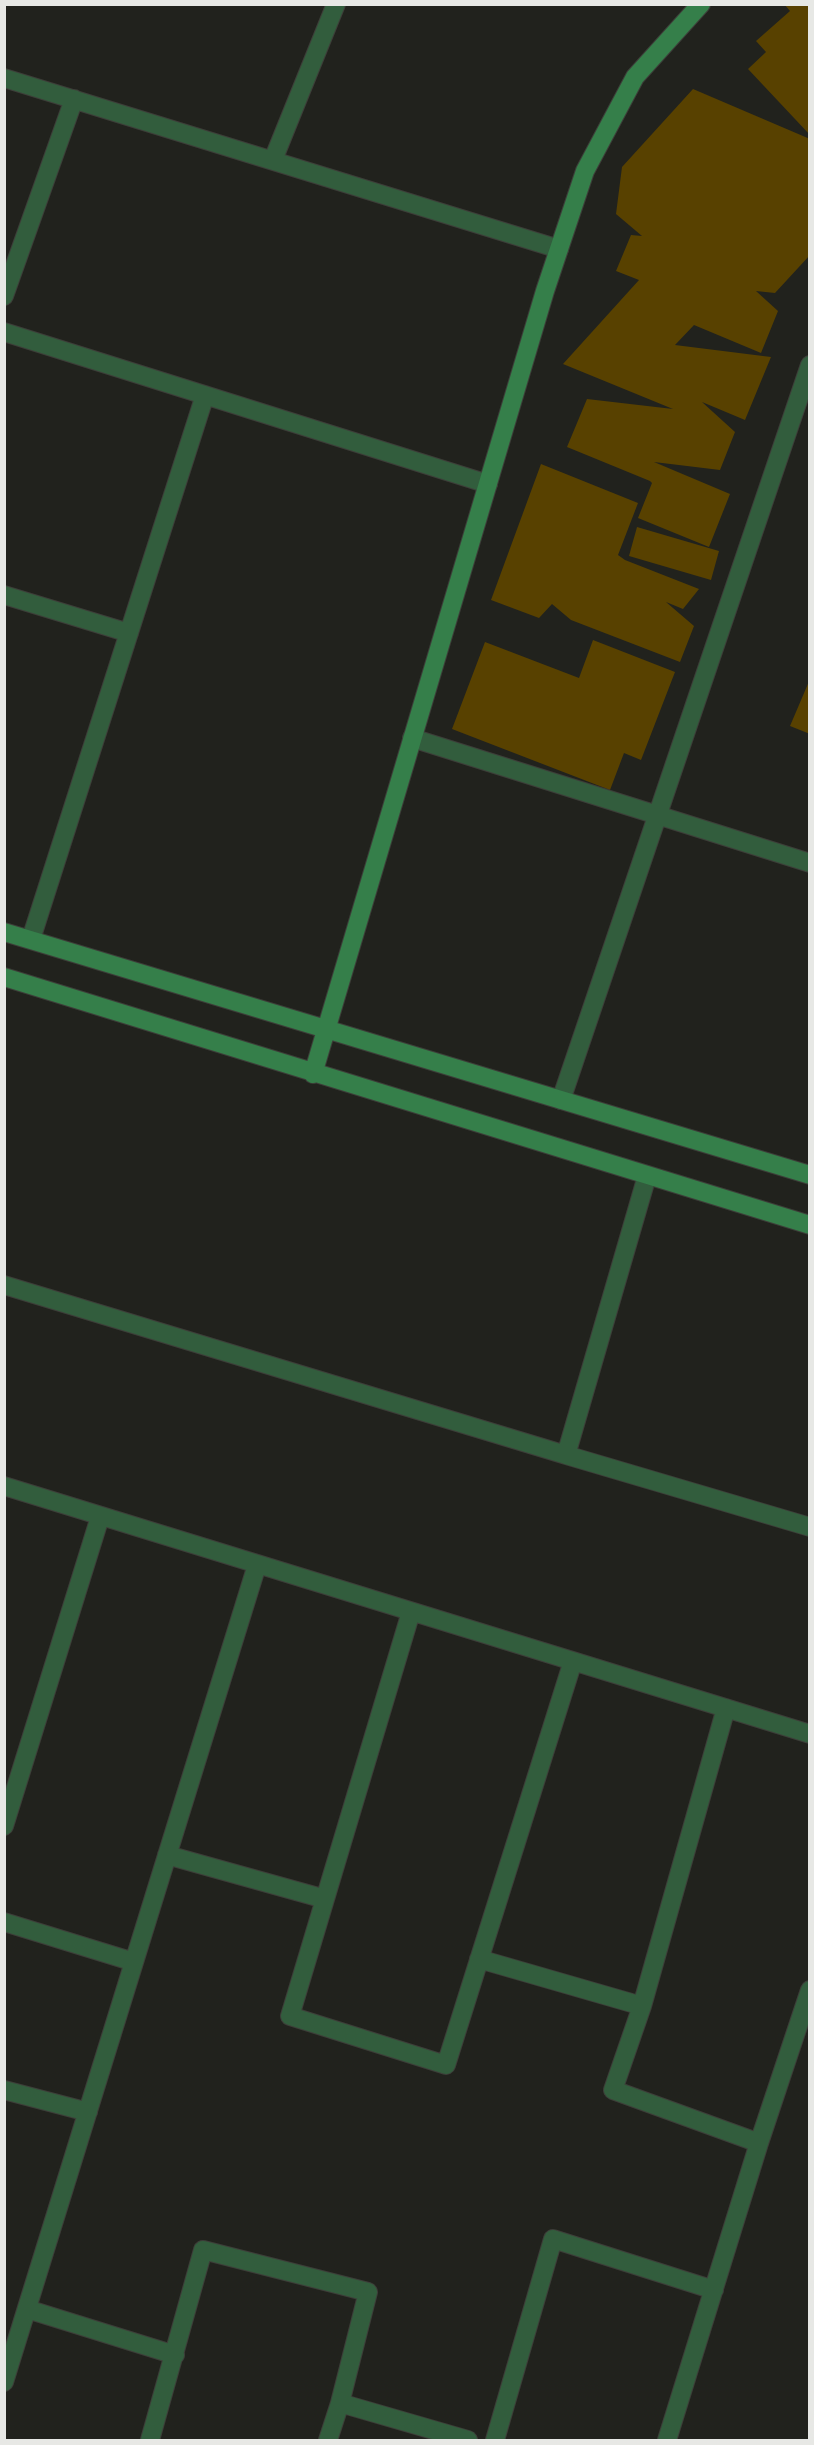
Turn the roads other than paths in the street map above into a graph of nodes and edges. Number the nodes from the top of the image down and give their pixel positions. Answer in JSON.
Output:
{"nodes":[{"id":1,"x":336,"y":4,"type":"edge"},
{"id":2,"x":701,"y":4,"type":"edge"},
{"id":3,"x":4,"y":78,"type":"edge"},
{"id":4,"x":74,"y":99,"type":"junction"},
{"id":5,"x":273,"y":160,"type":"junction"},
{"id":6,"x":559,"y":249,"type":"junction"},
{"id":7,"x":4,"y":296,"type":"edge"},
{"id":8,"x":4,"y":332,"type":"edge"},
{"id":9,"x":810,"y":365,"type":"edge"},
{"id":10,"x":205,"y":395,"type":"junction"},
{"id":11,"x":488,"y":484,"type":"junction"},
{"id":12,"x":4,"y":596,"type":"edge"},
{"id":13,"x":129,"y":633,"type":"junction"},
{"id":14,"x":412,"y":738,"type":"junction"},
{"id":15,"x":657,"y":815,"type":"junction"},
{"id":16,"x":810,"y":863,"type":"edge"},
{"id":17,"x":4,"y":932,"type":"edge"},
{"id":18,"x":31,"y":939,"type":"junction"},
{"id":19,"x":4,"y":977,"type":"edge"},
{"id":20,"x":327,"y":1028,"type":"junction"},
{"id":21,"x":313,"y":1074,"type":"junction"},
{"id":22,"x":561,"y":1100,"type":"junction"},
{"id":23,"x":810,"y":1175,"type":"edge"},
{"id":24,"x":647,"y":1176,"type":"junction"},
{"id":25,"x":810,"y":1226,"type":"edge"},
{"id":26,"x":4,"y":1285,"type":"edge"},
{"id":27,"x":566,"y":1455,"type":"junction"},
{"id":28,"x":4,"y":1486,"type":"edge"},
{"id":29,"x":100,"y":1517,"type":"junction"},
{"id":30,"x":810,"y":1527,"type":"edge"},
{"id":31,"x":257,"y":1565,"type":"junction"},
{"id":32,"x":411,"y":1612,"type":"junction"},
{"id":33,"x":573,"y":1661,"type":"junction"},
{"id":34,"x":726,"y":1708,"type":"junction"},
{"id":35,"x":810,"y":1734,"type":"edge"},
{"id":36,"x":4,"y":1826,"type":"edge"},
{"id":37,"x":167,"y":1855,"type":"junction"},
{"id":38,"x":325,"y":1899,"type":"junction"},
{"id":39,"x":4,"y":1922,"type":"edge"},
{"id":40,"x":479,"y":1959,"type":"junction"},
{"id":41,"x":134,"y":1962,"type":"junction"},
{"id":42,"x":810,"y":1990,"type":"edge"},
{"id":43,"x":642,"y":2006,"type":"junction"},
{"id":44,"x":4,"y":2090,"type":"edge"},
{"id":45,"x":88,"y":2112,"type":"junction"},
{"id":46,"x":759,"y":2143,"type":"junction"},
{"id":47,"x":714,"y":2290,"type":"junction"},
{"id":48,"x":27,"y":2309,"type":"junction"},
{"id":49,"x":175,"y":2355,"type":"junction"},
{"id":50,"x":4,"y":2382,"type":"edge"},
{"id":51,"x":340,"y":2403,"type":"junction"},
{"id":52,"x":150,"y":2440,"type":"edge"},
{"id":53,"x":328,"y":2440,"type":"edge"},
{"id":54,"x":468,"y":2440,"type":"edge"},
{"id":55,"x":495,"y":2440,"type":"edge"},
{"id":56,"x":667,"y":2440,"type":"edge"}],
"edges":[{"from":1,"to":5,"type":"street"},
{"from":2,"to":6,"type":"street"},
{"from":3,"to":4,"type":"street"},
{"from":4,"to":5,"type":"street"},
{"from":4,"to":7,"type":"street"},
{"from":5,"to":6,"type":"street"},
{"from":6,"to":11,"type":"street"},
{"from":8,"to":10,"type":"street"},
{"from":9,"to":15,"type":"street"},
{"from":10,"to":11,"type":"street"},
{"from":10,"to":13,"type":"street"},
{"from":11,"to":14,"type":"street"},
{"from":12,"to":13,"type":"street"},
{"from":13,"to":18,"type":"street"},
{"from":14,"to":15,"type":"street"},
{"from":14,"to":20,"type":"street"},
{"from":15,"to":16,"type":"street"},
{"from":15,"to":22,"type":"street"},
{"from":17,"to":18,"type":"street"},
{"from":18,"to":20,"type":"street"},
{"from":19,"to":21,"type":"street"},
{"from":20,"to":21,"type":"street"},
{"from":20,"to":22,"type":"street"},
{"from":21,"to":24,"type":"street"},
{"from":22,"to":23,"type":"street"},
{"from":24,"to":25,"type":"street"},
{"from":24,"to":27,"type":"street"},
{"from":26,"to":27,"type":"street"},
{"from":27,"to":30,"type":"street"},
{"from":28,"to":29,"type":"street"},
{"from":29,"to":31,"type":"street"},
{"from":29,"to":36,"type":"street"},
{"from":31,"to":32,"type":"street"},
{"from":31,"to":37,"type":"street"},
{"from":32,"to":33,"type":"street"},
{"from":32,"to":38,"type":"street"},
{"from":33,"to":34,"type":"street"},
{"from":33,"to":40,"type":"street"},
{"from":34,"to":35,"type":"street"},
{"from":34,"to":43,"type":"street"},
{"from":37,"to":38,"type":"street"},
{"from":37,"to":41,"type":"street"},
{"from":38,"to":40,"type":"street"},
{"from":39,"to":41,"type":"street"},
{"from":40,"to":43,"type":"street"},
{"from":41,"to":45,"type":"street"},
{"from":42,"to":46,"type":"street"},
{"from":43,"to":46,"type":"street"},
{"from":44,"to":45,"type":"street"},
{"from":45,"to":48,"type":"street"},
{"from":46,"to":47,"type":"street"},
{"from":47,"to":55,"type":"street"},
{"from":47,"to":56,"type":"street"},
{"from":48,"to":49,"type":"street"},
{"from":48,"to":50,"type":"street"},
{"from":49,"to":51,"type":"street"},
{"from":49,"to":52,"type":"street"},
{"from":51,"to":53,"type":"street"},
{"from":51,"to":54,"type":"street"}]}
